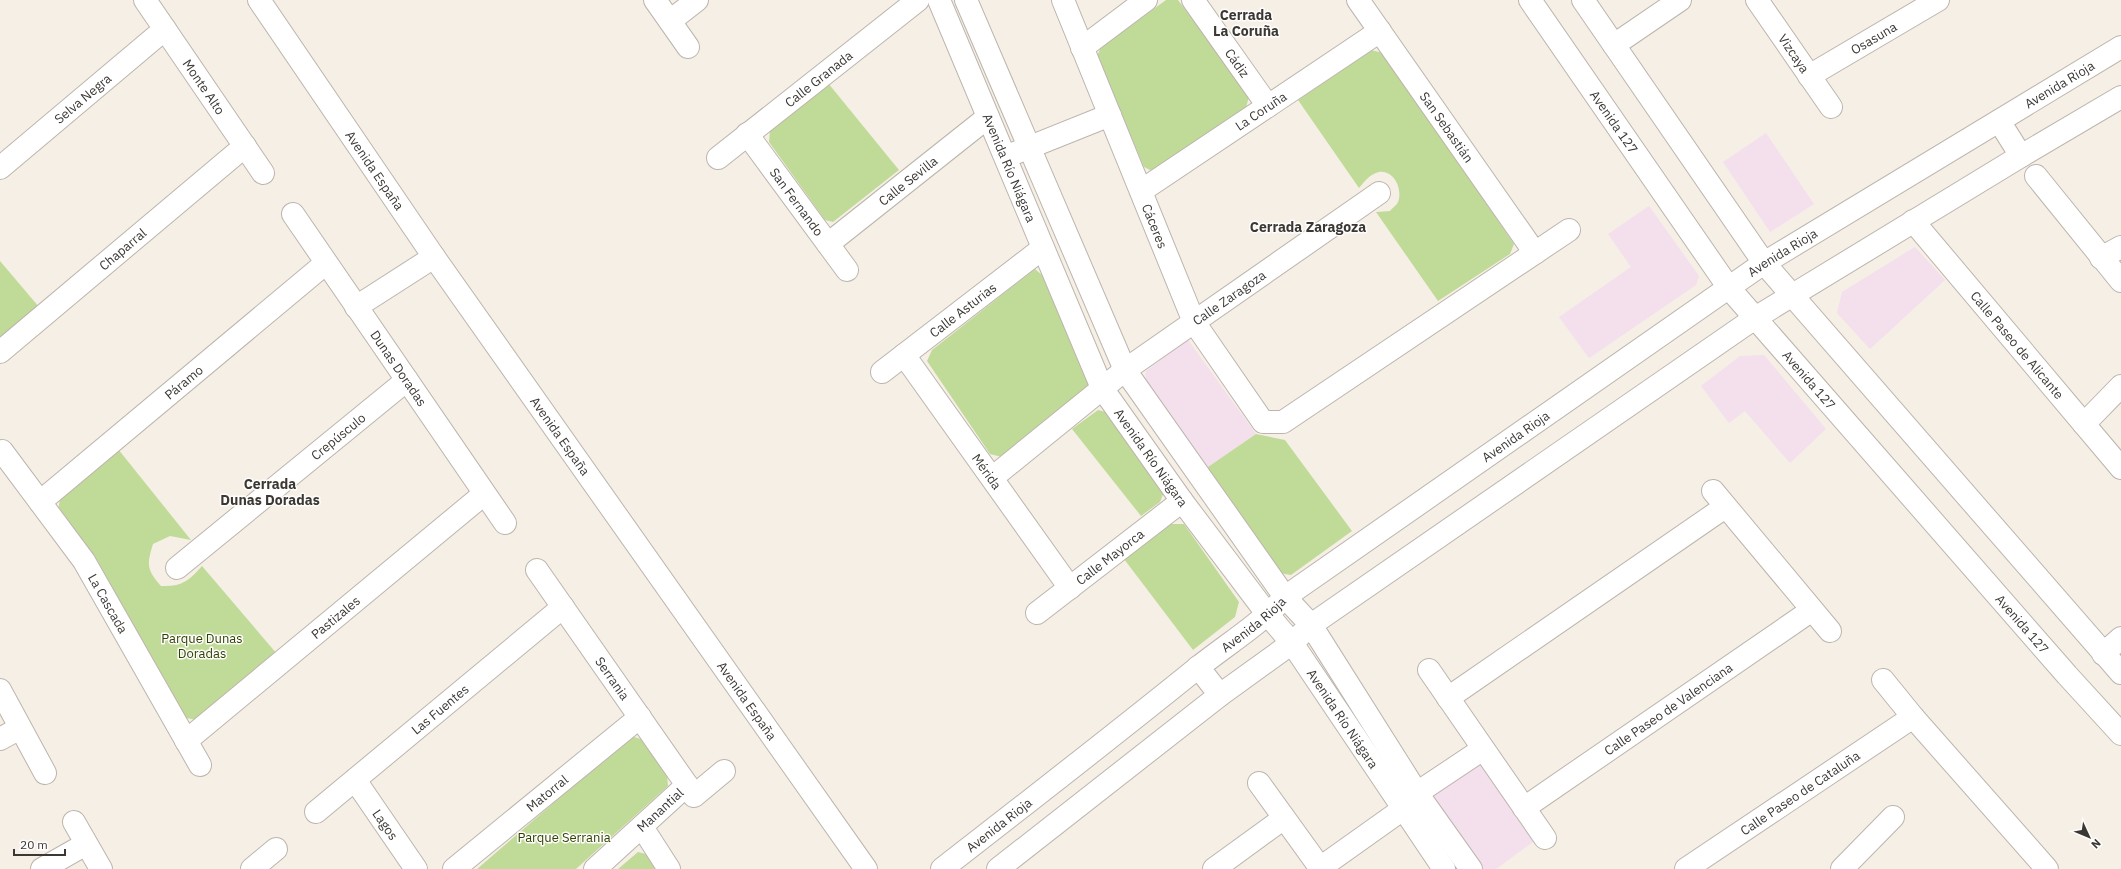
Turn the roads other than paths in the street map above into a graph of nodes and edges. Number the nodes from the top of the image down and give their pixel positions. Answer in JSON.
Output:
{"nodes":[{"id":1,"x":145,"y":0,"type":"edge"},
{"id":2,"x":259,"y":0,"type":"edge"},
{"id":3,"x":656,"y":0,"type":"edge"},
{"id":4,"x":698,"y":0,"type":"edge"},
{"id":5,"x":918,"y":0,"type":"edge"},
{"id":6,"x":939,"y":0,"type":"edge"},
{"id":7,"x":966,"y":0,"type":"edge"},
{"id":8,"x":1063,"y":0,"type":"edge"},
{"id":9,"x":1146,"y":0,"type":"edge"},
{"id":10,"x":1193,"y":0,"type":"edge"},
{"id":11,"x":1358,"y":0,"type":"edge"},
{"id":12,"x":1530,"y":0,"type":"edge"},
{"id":13,"x":1583,"y":0,"type":"edge"},
{"id":14,"x":1680,"y":0,"type":"edge"},
{"id":15,"x":1757,"y":0,"type":"edge"},
{"id":16,"x":1938,"y":0,"type":"edge"},
{"id":17,"x":670,"y":21,"type":"junction"},
{"id":18,"x":165,"y":29,"type":"junction"},
{"id":19,"x":1380,"y":31,"type":"junction"},
{"id":20,"x":1614,"y":45,"type":"junction"},
{"id":21,"x":688,"y":47,"type":"dead end"},
{"id":22,"x":2121,"y":47,"type":"edge"},
{"id":23,"x":1082,"y":48,"type":"junction"},
{"id":24,"x":1809,"y":76,"type":"junction"},
{"id":25,"x":2121,"y":97,"type":"edge"},
{"id":26,"x":1268,"y":106,"type":"junction"},
{"id":27,"x":1831,"y":107,"type":"dead end"},
{"id":28,"x":1110,"y":115,"type":"junction"},
{"id":29,"x":988,"y":117,"type":"junction"},
{"id":30,"x":1999,"y":121,"type":"junction"},
{"id":31,"x":747,"y":134,"type":"junction"},
{"id":32,"x":245,"y":146,"type":"junction"},
{"id":33,"x":1029,"y":147,"type":"junction"},
{"id":34,"x":2021,"y":156,"type":"junction"},
{"id":35,"x":1005,"y":157,"type":"junction"},
{"id":36,"x":718,"y":158,"type":"dead end"},
{"id":37,"x":0,"y":168,"type":"edge"},
{"id":38,"x":263,"y":173,"type":"dead end"},
{"id":39,"x":2036,"y":176,"type":"dead end"},
{"id":40,"x":1141,"y":191,"type":"junction"},
{"id":41,"x":1379,"y":193,"type":"dead end"},
{"id":42,"x":293,"y":214,"type":"dead end"},
{"id":43,"x":1913,"y":221,"type":"junction"},
{"id":44,"x":1569,"y":230,"type":"dead end"},
{"id":45,"x":828,"y":244,"type":"junction"},
{"id":46,"x":2121,"y":247,"type":"edge"},
{"id":47,"x":1044,"y":248,"type":"junction"},
{"id":48,"x":1535,"y":253,"type":"junction"},
{"id":49,"x":434,"y":257,"type":"junction"},
{"id":50,"x":2101,"y":258,"type":"junction"},
{"id":51,"x":326,"y":263,"type":"junction"},
{"id":52,"x":1764,"y":263,"type":"junction"},
{"id":53,"x":847,"y":270,"type":"dead end"},
{"id":54,"x":2121,"y":281,"type":"edge"},
{"id":55,"x":1729,"y":288,"type":"junction"},
{"id":56,"x":1791,"y":295,"type":"junction"},
{"id":57,"x":356,"y":307,"type":"junction"},
{"id":58,"x":1755,"y":318,"type":"junction"},
{"id":59,"x":1194,"y":322,"type":"junction"},
{"id":60,"x":0,"y":352,"type":"edge"},
{"id":61,"x":904,"y":355,"type":"junction"},
{"id":62,"x":1124,"y":370,"type":"junction"},
{"id":63,"x":882,"y":372,"type":"dead end"},
{"id":64,"x":406,"y":380,"type":"junction"},
{"id":65,"x":2121,"y":386,"type":"edge"},
{"id":66,"x":1102,"y":388,"type":"junction"},
{"id":67,"x":2084,"y":424,"type":"junction"},
{"id":68,"x":2,"y":451,"type":"dead end"},
{"id":69,"x":2121,"y":468,"type":"edge"},
{"id":70,"x":992,"y":478,"type":"junction"},
{"id":71,"x":484,"y":494,"type":"junction"},
{"id":72,"x":1182,"y":501,"type":"junction"},
{"id":73,"x":40,"y":502,"type":"junction"},
{"id":74,"x":505,"y":523,"type":"dead end"},
{"id":75,"x":177,"y":568,"type":"dead end"},
{"id":76,"x":537,"y":570,"type":"dead end"},
{"id":77,"x":1070,"y":588,"type":"junction"},
{"id":78,"x":1285,"y":597,"type":"junction"},
{"id":79,"x":563,"y":607,"type":"junction"},
{"id":80,"x":1812,"y":610,"type":"junction"},
{"id":81,"x":1037,"y":613,"type":"dead end"},
{"id":82,"x":1268,"y":615,"type":"junction"},
{"id":83,"x":1311,"y":625,"type":"junction"},
{"id":84,"x":1830,"y":631,"type":"dead end"},
{"id":85,"x":2121,"y":638,"type":"edge"},
{"id":86,"x":1292,"y":643,"type":"junction"},
{"id":87,"x":2104,"y":654,"type":"junction"},
{"id":88,"x":1198,"y":667,"type":"junction"},
{"id":89,"x":1429,"y":670,"type":"dead end"},
{"id":90,"x":2121,"y":673,"type":"edge"},
{"id":91,"x":1883,"y":680,"type":"dead end"},
{"id":92,"x":0,"y":690,"type":"edge"},
{"id":93,"x":1220,"y":695,"type":"junction"},
{"id":94,"x":1448,"y":698,"type":"junction"},
{"id":95,"x":640,"y":717,"type":"junction"},
{"id":96,"x":1137,"y":717,"type":"junction"},
{"id":97,"x":1913,"y":717,"type":"junction"},
{"id":98,"x":20,"y":728,"type":"junction"},
{"id":99,"x":2121,"y":734,"type":"edge"},
{"id":100,"x":0,"y":739,"type":"edge"},
{"id":101,"x":186,"y":741,"type":"junction"},
{"id":102,"x":1160,"y":743,"type":"junction"},
{"id":103,"x":1483,"y":748,"type":"junction"},
{"id":104,"x":200,"y":765,"type":"dead end"},
{"id":105,"x":724,"y":771,"type":"dead end"},
{"id":106,"x":45,"y":773,"type":"dead end"},
{"id":107,"x":355,"y":780,"type":"junction"},
{"id":108,"x":1259,"y":783,"type":"dead end"},
{"id":109,"x":687,"y":786,"type":"junction"},
{"id":110,"x":1410,"y":801,"type":"junction"},
{"id":111,"x":1524,"y":808,"type":"junction"},
{"id":112,"x":316,"y":812,"type":"dead end"},
{"id":113,"x":1893,"y":817,"type":"dead end"},
{"id":114,"x":1284,"y":818,"type":"junction"},
{"id":115,"x":74,"y":822,"type":"dead end"},
{"id":116,"x":642,"y":827,"type":"junction"},
{"id":117,"x":1545,"y":838,"type":"dead end"},
{"id":118,"x":86,"y":844,"type":"junction"},
{"id":119,"x":276,"y":849,"type":"dead end"},
{"id":120,"x":1320,"y":868,"type":"edge"},
{"id":121,"x":42,"y":869,"type":"edge"},
{"id":122,"x":101,"y":869,"type":"edge"},
{"id":123,"x":252,"y":869,"type":"edge"},
{"id":124,"x":416,"y":869,"type":"edge"},
{"id":125,"x":454,"y":869,"type":"edge"},
{"id":126,"x":595,"y":869,"type":"edge"},
{"id":127,"x":669,"y":869,"type":"edge"},
{"id":128,"x":866,"y":869,"type":"edge"},
{"id":129,"x":942,"y":869,"type":"edge"},
{"id":130,"x":998,"y":869,"type":"edge"},
{"id":131,"x":1214,"y":869,"type":"edge"},
{"id":132,"x":1444,"y":869,"type":"edge"},
{"id":133,"x":1471,"y":869,"type":"edge"},
{"id":134,"x":1686,"y":869,"type":"edge"},
{"id":135,"x":1842,"y":869,"type":"edge"},
{"id":136,"x":2047,"y":869,"type":"edge"}],
"edges":[{"from":1,"to":18,"type":"street","name":"Monte Alto"},
{"from":2,"to":49,"type":"street","name":"Avenida España"},
{"from":3,"to":17,"type":"street"},
{"from":4,"to":17,"type":"street"},
{"from":5,"to":31,"type":"street","name":"Calle Granada"},
{"from":6,"to":29,"type":"street","name":"Avenida Río Niágara"},
{"from":7,"to":33,"type":"street","name":"Avenida Río Niágara"},
{"from":8,"to":23,"type":"street","name":"Cáceres"},
{"from":9,"to":23,"type":"street"},
{"from":10,"to":26,"type":"street","name":"Cádiz"},
{"from":11,"to":19,"type":"street","name":"San Sebastián"},
{"from":12,"to":55,"type":"street","name":"Avenida 127"},
{"from":13,"to":20,"type":"street"},
{"from":14,"to":20,"type":"street"},
{"from":15,"to":24,"type":"street","name":"Vizcaya"},
{"from":16,"to":24,"type":"street","name":"Osasuna"},
{"from":17,"to":21,"type":"street"},
{"from":18,"to":32,"type":"street","name":"Monte Alto"},
{"from":18,"to":37,"type":"street","name":"Selva Negra"},
{"from":19,"to":26,"type":"street","name":"La Coruña"},
{"from":19,"to":48,"type":"street","name":"San Sebastián"},
{"from":20,"to":52,"type":"street"},
{"from":22,"to":30,"type":"street","name":"Avenida Rioja"},
{"from":23,"to":28,"type":"street","name":"Cáceres"},
{"from":24,"to":27,"type":"street","name":"Vizcaya"},
{"from":25,"to":34,"type":"street"},
{"from":26,"to":40,"type":"street","name":"La Coruña"},
{"from":28,"to":33,"type":"street"},
{"from":28,"to":40,"type":"street","name":"Cáceres"},
{"from":29,"to":35,"type":"street","name":"Avenida Río Niágara"},
{"from":29,"to":45,"type":"street","name":"Calle Sevilla"},
{"from":30,"to":34,"type":"street"},
{"from":30,"to":52,"type":"street","name":"Avenida Rioja"},
{"from":31,"to":36,"type":"street","name":"Calle Granada"},
{"from":31,"to":45,"type":"street","name":"San Fernando"},
{"from":32,"to":38,"type":"street","name":"Monte Alto"},
{"from":32,"to":60,"type":"street","name":"Chaparral"},
{"from":33,"to":35,"type":"street"},
{"from":33,"to":62,"type":"street","name":"Avenida Río Niágara"},
{"from":34,"to":43,"type":"street"},
{"from":35,"to":47,"type":"street","name":"Avenida Río Niágara"},
{"from":39,"to":50,"type":"street"},
{"from":40,"to":59,"type":"street","name":"Cáceres"},
{"from":41,"to":59,"type":"street","name":"Calle Zaragoza"},
{"from":42,"to":51,"type":"street","name":"Dunas Doradas"},
{"from":43,"to":56,"type":"street"},
{"from":43,"to":67,"type":"street","name":"Calle Paseo de Alicante"},
{"from":44,"to":48,"type":"street"},
{"from":45,"to":53,"type":"street","name":"San Fernando"},
{"from":46,"to":50,"type":"street"},
{"from":47,"to":61,"type":"street","name":"Calle Asturias"},
{"from":47,"to":66,"type":"street","name":"Avenida Río Niágara"},
{"from":48,"to":59,"type":"street","name":"Cáceres"},
{"from":49,"to":57,"type":"street"},
{"from":49,"to":128,"type":"street","name":"Avenida España"},
{"from":50,"to":54,"type":"street"},
{"from":51,"to":57,"type":"street","name":"Dunas Doradas"},
{"from":51,"to":73,"type":"street","name":"Páramo"},
{"from":52,"to":55,"type":"street","name":"Avenida Rioja"},
{"from":52,"to":56,"type":"street"},
{"from":55,"to":58,"type":"street","name":"Avenida 127"},
{"from":55,"to":78,"type":"street","name":"Avenida Rioja"},
{"from":56,"to":58,"type":"street"},
{"from":56,"to":87,"type":"street"},
{"from":57,"to":64,"type":"street","name":"Dunas Doradas"},
{"from":58,"to":83,"type":"street"},
{"from":58,"to":99,"type":"street","name":"Avenida 127"},
{"from":59,"to":62,"type":"street","name":"Calle Zaragoza"},
{"from":61,"to":63,"type":"street","name":"Calle Asturias"},
{"from":61,"to":70,"type":"street","name":"Mérida"},
{"from":62,"to":66,"type":"street","name":"Calle Zaragoza"},
{"from":62,"to":78,"type":"street","name":"Avenida Río Niágara"},
{"from":64,"to":71,"type":"street","name":"Dunas Doradas"},
{"from":64,"to":75,"type":"street","name":"Crepúsculo"},
{"from":65,"to":67,"type":"street"},
{"from":66,"to":70,"type":"street","name":"Calle Zaragoza"},
{"from":66,"to":72,"type":"street","name":"Avenida Río Niágara"},
{"from":67,"to":69,"type":"street","name":"Calle Paseo de Alicante"},
{"from":68,"to":73,"type":"street","name":"La Cascada"},
{"from":70,"to":77,"type":"street","name":"Mérida"},
{"from":71,"to":74,"type":"street","name":"Dunas Doradas"},
{"from":71,"to":101,"type":"street","name":"Pastizales"},
{"from":72,"to":77,"type":"street","name":"Calle Mayorca"},
{"from":72,"to":82,"type":"street","name":"Avenida Río Niágara"},
{"from":73,"to":101,"type":"street","name":"La Cascada"},
{"from":76,"to":79,"type":"street","name":"Serrania"},
{"from":77,"to":81,"type":"street","name":"Calle Mayorca"},
{"from":78,"to":82,"type":"street","name":"Avenida Rioja"},
{"from":78,"to":83,"type":"street","name":"Avenida Río Niágara"},
{"from":79,"to":95,"type":"street","name":"Serrania"},
{"from":79,"to":107,"type":"street","name":"Las Fuentes"},
{"from":80,"to":84,"type":"street"},
{"from":80,"to":94,"type":"street"},
{"from":80,"to":111,"type":"street","name":"Calle Paseo de Valenciana"},
{"from":82,"to":86,"type":"street","name":"Avenida Río Niágara"},
{"from":82,"to":88,"type":"street","name":"Avenida Rioja"},
{"from":83,"to":86,"type":"street"},
{"from":83,"to":110,"type":"street","name":"Avenida Río Niágara"},
{"from":85,"to":87,"type":"street"},
{"from":86,"to":93,"type":"street"},
{"from":86,"to":110,"type":"street","name":"Avenida Río Niágara"},
{"from":87,"to":90,"type":"street"},
{"from":88,"to":93,"type":"street"},
{"from":88,"to":96,"type":"street","name":"Avenida Rioja"},
{"from":89,"to":94,"type":"street"},
{"from":91,"to":97,"type":"street"},
{"from":92,"to":98,"type":"street"},
{"from":93,"to":102,"type":"street"},
{"from":94,"to":103,"type":"street"},
{"from":95,"to":109,"type":"street","name":"Serrania"},
{"from":95,"to":125,"type":"street","name":"Matorral"},
{"from":96,"to":102,"type":"street"},
{"from":96,"to":129,"type":"street","name":"Avenida Rioja"},
{"from":97,"to":134,"type":"street","name":"Calle Paseo de Cataluña"},
{"from":97,"to":136,"type":"street"},
{"from":98,"to":100,"type":"street"},
{"from":98,"to":106,"type":"street"},
{"from":101,"to":104,"type":"street","name":"La Cascada"},
{"from":102,"to":130,"type":"street"},
{"from":103,"to":110,"type":"street"},
{"from":103,"to":111,"type":"street"},
{"from":105,"to":109,"type":"street","name":"Manantial"},
{"from":107,"to":112,"type":"street","name":"Las Fuentes"},
{"from":107,"to":124,"type":"street","name":"Lagos"},
{"from":108,"to":114,"type":"street"},
{"from":109,"to":116,"type":"street","name":"Manantial"},
{"from":110,"to":120,"type":"street"},
{"from":110,"to":132,"type":"street","name":"Avenida Río Niágara"},
{"from":110,"to":133,"type":"street","name":"Avenida Río Niágara"},
{"from":111,"to":117,"type":"street"},
{"from":113,"to":135,"type":"street"},
{"from":114,"to":120,"type":"street"},
{"from":114,"to":131,"type":"street"},
{"from":115,"to":118,"type":"street"},
{"from":116,"to":126,"type":"street","name":"Manantial"},
{"from":116,"to":127,"type":"street"},
{"from":118,"to":121,"type":"street"},
{"from":118,"to":122,"type":"street"},
{"from":119,"to":123,"type":"street"}]}
